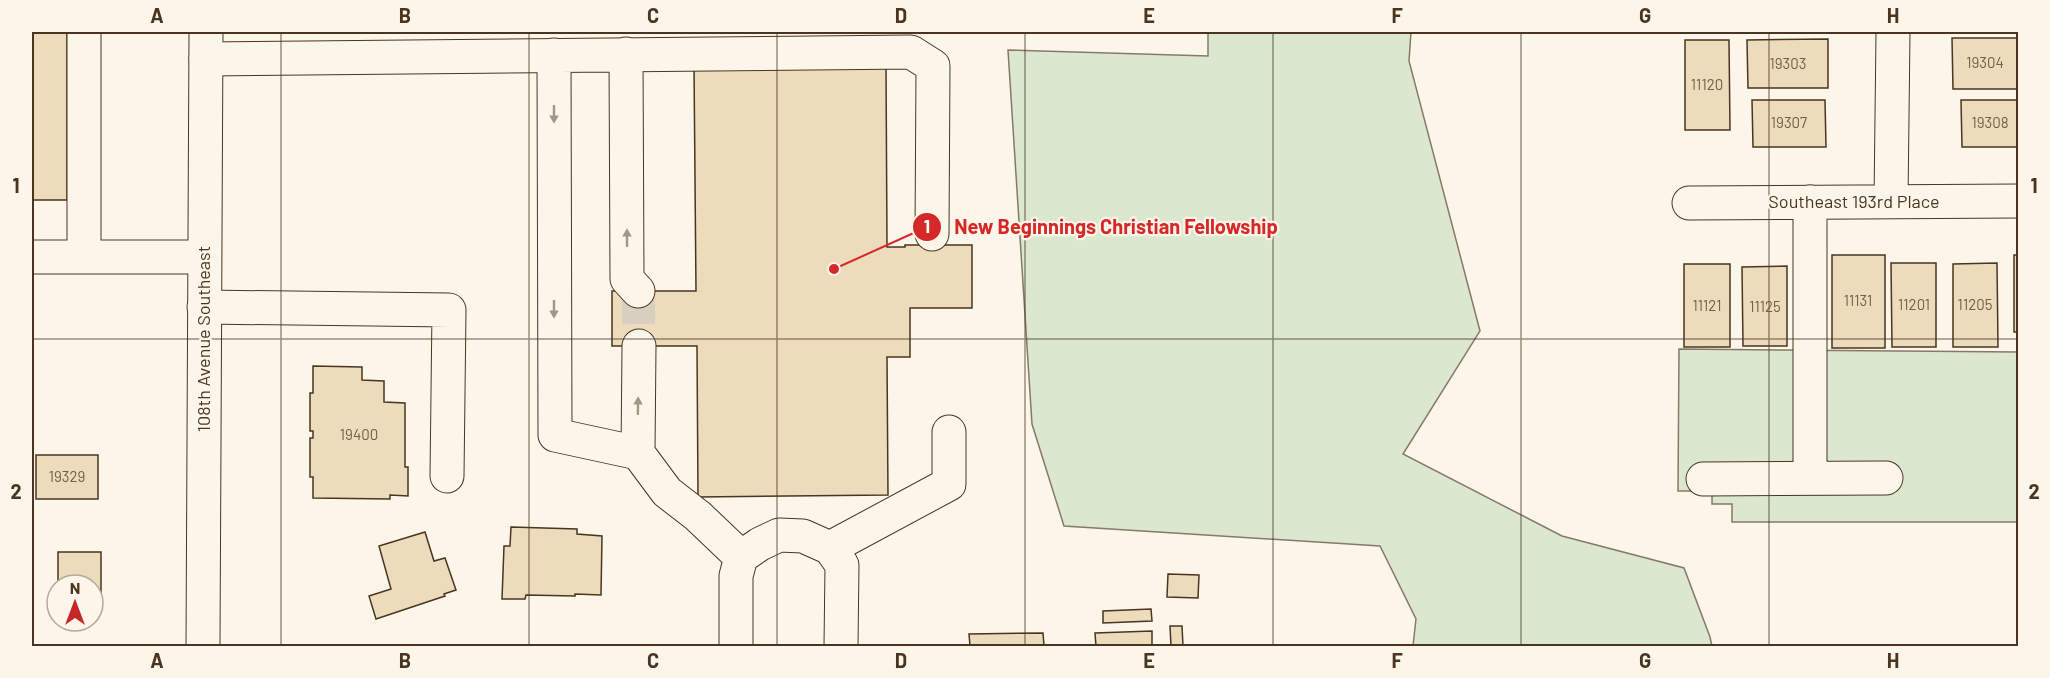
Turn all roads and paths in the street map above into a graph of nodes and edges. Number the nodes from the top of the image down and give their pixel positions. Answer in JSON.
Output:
{"nodes":[{"id":1,"x":84,"y":32,"type":"edge"},
{"id":2,"x":1893,"y":32,"type":"edge"},
{"id":3,"x":206,"y":45,"type":"edge"},
{"id":4,"x":626,"y":54,"type":"junction"},
{"id":5,"x":554,"y":55,"type":"junction"},
{"id":6,"x":1810,"y":201,"type":"junction"},
{"id":7,"x":1891,"y":201,"type":"junction"},
{"id":8,"x":2019,"y":201,"type":"edge"},
{"id":9,"x":1689,"y":203,"type":"dead end"},
{"id":10,"x":932,"y":234,"type":"dead end"},
{"id":11,"x":84,"y":256,"type":"junction"},
{"id":12,"x":204,"y":256,"type":"junction"},
{"id":13,"x":32,"y":257,"type":"edge"},
{"id":14,"x":638,"y":291,"type":"tunnel mouth"},
{"id":15,"x":204,"y":307,"type":"junction"},
{"id":16,"x":639,"y":346,"type":"tunnel mouth"},
{"id":17,"x":949,"y":432,"type":"dead end"},
{"id":18,"x":638,"y":453,"type":"junction"},
{"id":19,"x":447,"y":476,"type":"dead end"},
{"id":20,"x":1810,"y":478,"type":"junction"},
{"id":21,"x":1886,"y":478,"type":"dead end"},
{"id":22,"x":1703,"y":479,"type":"dead end"},
{"id":23,"x":830,"y":548,"type":"junction"},
{"id":24,"x":741,"y":557,"type":"junction"},
{"id":25,"x":203,"y":646,"type":"edge"},
{"id":26,"x":736,"y":646,"type":"edge"},
{"id":27,"x":841,"y":646,"type":"edge"}],
"edges":[{"from":1,"to":11,"type":"main road"},
{"from":2,"to":7,"type":"main road"},
{"from":3,"to":5,"type":"main road"},
{"from":3,"to":12,"type":"main road","name":"108th Avenue Southeast"},
{"from":4,"to":5,"type":"main road"},
{"from":4,"to":10,"type":"main road"},
{"from":14,"to":4,"type":"main road","one_way":true},
{"from":5,"to":18,"type":"main road","one_way":true},
{"from":6,"to":7,"type":"main road","name":"Southeast 193rd Place"},
{"from":6,"to":9,"type":"main road","name":"Southeast 193rd Place"},
{"from":6,"to":20,"type":"main road"},
{"from":7,"to":8,"type":"main road","name":"Southeast 193rd Place"},
{"from":11,"to":12,"type":"main road"},
{"from":11,"to":13,"type":"main road"},
{"from":12,"to":15,"type":"main road","name":"108th Avenue Southeast"},
{"from":15,"to":19,"type":"main road"},
{"from":15,"to":25,"type":"main road","name":"108th Avenue Southeast"},
{"from":18,"to":16,"type":"main road","one_way":true},
{"from":17,"to":23,"type":"main road"},
{"from":18,"to":24,"type":"main road"},
{"from":20,"to":21,"type":"main road"},
{"from":20,"to":22,"type":"main road"},
{"from":23,"to":24,"type":"main road"},
{"from":23,"to":27,"type":"main road"},
{"from":24,"to":26,"type":"main road"}]}
